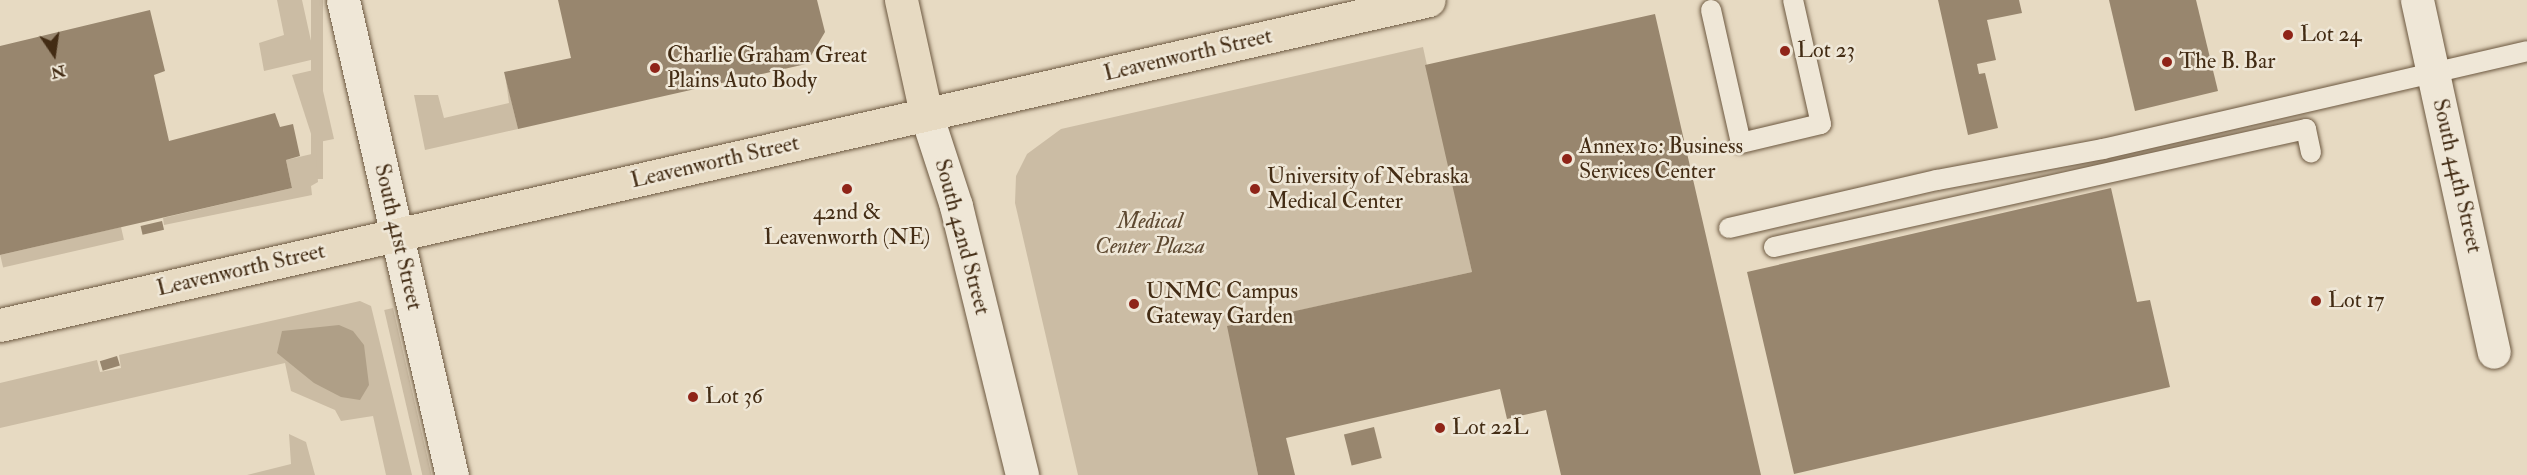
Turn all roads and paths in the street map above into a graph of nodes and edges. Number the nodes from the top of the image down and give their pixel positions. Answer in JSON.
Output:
{"nodes":[{"id":1,"x":343,"y":0,"type":"edge"},
{"id":2,"x":901,"y":0,"type":"edge"},
{"id":3,"x":1429,"y":0,"type":"edge"},
{"id":4,"x":1792,"y":0,"type":"edge"},
{"id":5,"x":2417,"y":0,"type":"edge"},
{"id":6,"x":1711,"y":10,"type":"dead end"},
{"id":7,"x":2527,"y":51,"type":"edge"},
{"id":8,"x":2434,"y":73,"type":"junction"},
{"id":9,"x":926,"y":114,"type":"junction"},
{"id":10,"x":2311,"y":152,"type":"dead end"},
{"id":11,"x":1729,"y":228,"type":"dead end"},
{"id":12,"x":397,"y":235,"type":"junction"},
{"id":13,"x":1774,"y":247,"type":"dead end"},
{"id":14,"x":0,"y":325,"type":"edge"},
{"id":15,"x":2494,"y":352,"type":"dead end"},
{"id":16,"x":452,"y":475,"type":"edge"},
{"id":17,"x":1022,"y":475,"type":"edge"}],
"edges":[{"from":1,"to":12,"type":"street","name":"South 41st Street"},
{"from":2,"to":9,"type":"main road","name":"South 42nd Street"},
{"from":3,"to":9,"type":"main road","name":"Leavenworth Street"},
{"from":4,"to":6,"type":"lane"},
{"from":5,"to":8,"type":"street","name":"South 44th Street"},
{"from":7,"to":8,"type":"lane"},
{"from":8,"to":11,"type":"lane"},
{"from":8,"to":15,"type":"street","name":"South 44th Street"},
{"from":9,"to":12,"type":"main road","name":"Leavenworth Street"},
{"from":9,"to":17,"type":"street","name":"South 42nd Street"},
{"from":10,"to":13,"type":"lane"},
{"from":12,"to":14,"type":"main road","name":"Leavenworth Street"},
{"from":12,"to":16,"type":"street","name":"South 41st Street"}]}
